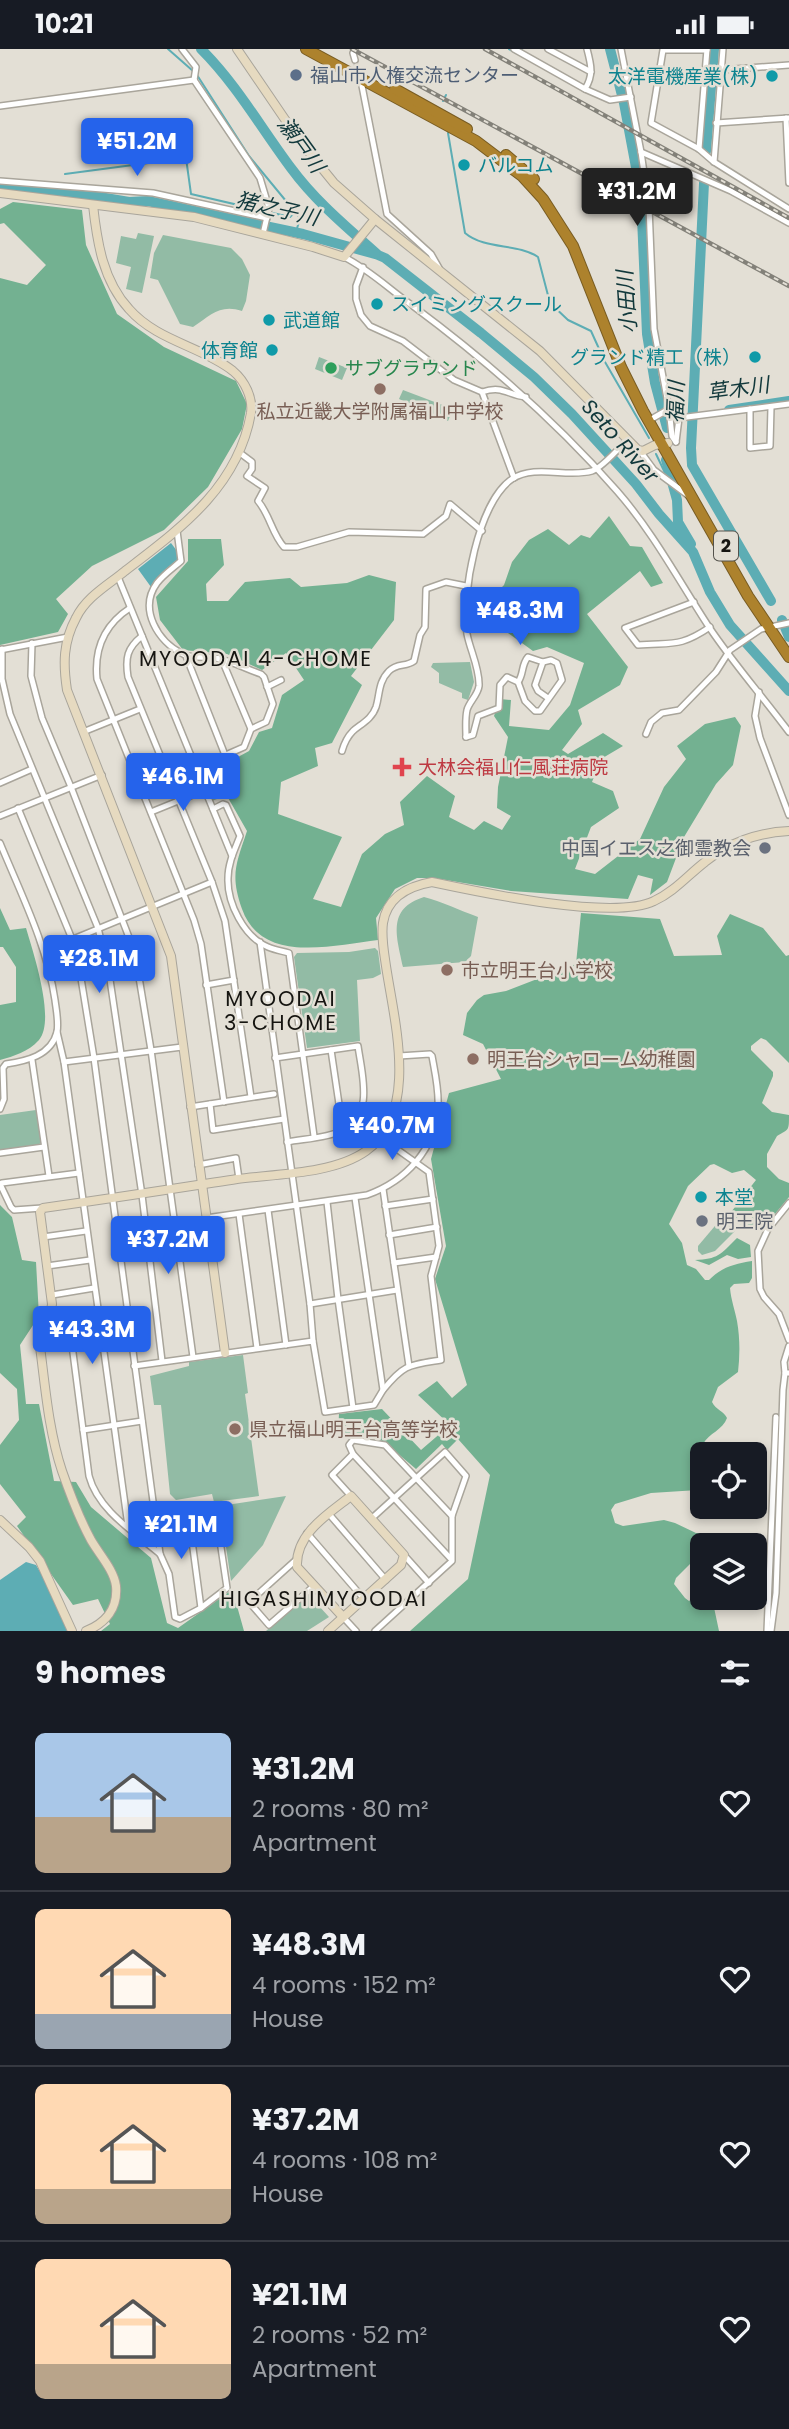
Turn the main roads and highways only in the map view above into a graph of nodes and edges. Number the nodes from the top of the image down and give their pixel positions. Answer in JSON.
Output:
{"nodes":[{"id":1,"x":306,"y":49,"type":"edge"},
{"id":2,"x":320,"y":49,"type":"edge"},
{"id":3,"x":654,"y":418,"type":"junction"},
{"id":4,"x":668,"y":443,"type":"junction"},
{"id":5,"x":776,"y":626,"type":"edge"},
{"id":6,"x":789,"y":646,"type":"edge"},
{"id":7,"x":789,"y":657,"type":"edge"}],
"edges":[{"from":1,"to":3,"type":"highway","number":"2"},
{"from":2,"to":3,"type":"highway","number":"2"},
{"from":3,"to":4,"type":"highway","number":"2"},
{"from":4,"to":5,"type":"highway","number":"2"},
{"from":4,"to":5,"type":"highway","number":"2"},
{"from":5,"to":6,"type":"highway","number":"2"},
{"from":5,"to":7,"type":"highway","number":"2"}]}
